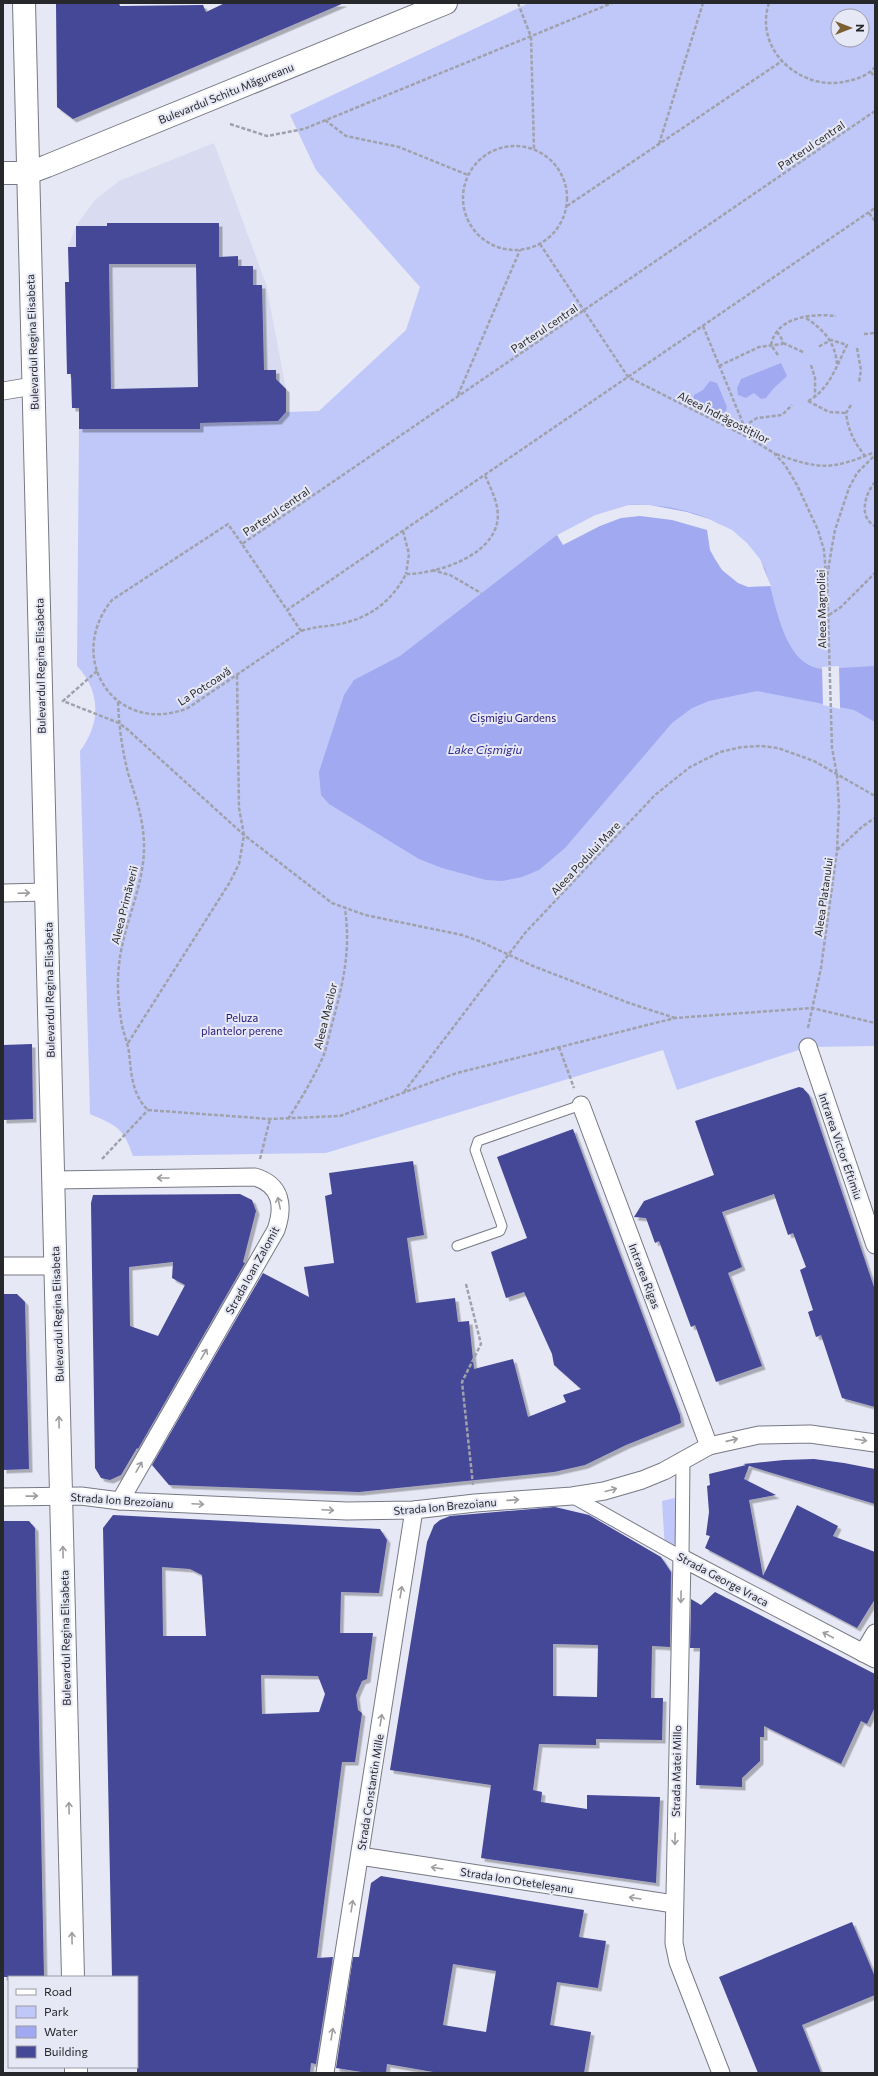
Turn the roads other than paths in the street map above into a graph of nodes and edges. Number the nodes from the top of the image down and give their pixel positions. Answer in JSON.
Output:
{"nodes":[{"id":1,"x":24,"y":3,"type":"edge"},
{"id":2,"x":446,"y":3,"type":"edge"},
{"id":3,"x":3,"y":173,"type":"edge"},
{"id":4,"x":28,"y":173,"type":"junction"},
{"id":5,"x":33,"y":386,"type":"junction"},
{"id":6,"x":3,"y":391,"type":"edge"},
{"id":7,"x":46,"y":892,"type":"junction"},
{"id":8,"x":3,"y":893,"type":"edge"},
{"id":9,"x":808,"y":1047,"type":"road end"},
{"id":10,"x":581,"y":1105,"type":"joint"},
{"id":11,"x":53,"y":1180,"type":"junction"},
{"id":12,"x":875,"y":1245,"type":"edge"},
{"id":13,"x":457,"y":1246,"type":"dead end"},
{"id":14,"x":3,"y":1266,"type":"edge"},
{"id":15,"x":56,"y":1266,"type":"junction"},
{"id":16,"x":875,"y":1442,"type":"edge"},
{"id":17,"x":709,"y":1446,"type":"junction"},
{"id":18,"x":683,"y":1460,"type":"junction"},
{"id":19,"x":61,"y":1496,"type":"junction"},
{"id":20,"x":572,"y":1496,"type":"junction"},
{"id":21,"x":3,"y":1497,"type":"edge"},
{"id":22,"x":120,"y":1501,"type":"junction"},
{"id":23,"x":414,"y":1510,"type":"junction"},
{"id":24,"x":682,"y":1558,"type":"junction"},
{"id":25,"x":875,"y":1633,"type":"edge"},
{"id":26,"x":869,"y":1656,"type":"edge"},
{"id":27,"x":360,"y":1856,"type":"junction"},
{"id":28,"x":674,"y":1904,"type":"junction"},
{"id":29,"x":73,"y":1976,"type":"edge"},
{"id":30,"x":326,"y":2073,"type":"edge"},
{"id":31,"x":721,"y":2073,"type":"edge"}],
"edges":[{"from":1,"to":4,"type":"main road","name":"Bulevardul Regina Elisabeta"},
{"from":2,"to":4,"type":"main road","name":"Bulevardul Schitu Măgureanu"},
{"from":3,"to":4,"type":"main road","name":"Bulevardul Schitu Măgureanu"},
{"from":4,"to":5,"type":"main road","name":"Bulevardul Regina Elisabeta"},
{"from":5,"to":6,"type":"street"},
{"from":5,"to":7,"type":"main road","name":"Bulevardul Regina Elisabeta"},
{"from":8,"to":7,"type":"street","one_way":true},
{"from":7,"to":11,"type":"main road","name":"Bulevardul Regina Elisabeta"},
{"from":9,"to":12,"type":"street","name":"Intrarea Victor Eftimiu"},
{"from":10,"to":13,"type":"lane"},
{"from":10,"to":17,"type":"street","name":"Intrarea Rigas"},
{"from":11,"to":15,"type":"main road","name":"Bulevardul Regina Elisabeta"},
{"from":22,"to":11,"type":"street","name":"Strada Ioan Zalomit","one_way":true},
{"from":14,"to":15,"type":"street"},
{"from":19,"to":15,"type":"main road","name":"Bulevardul Regina Elisabeta","one_way":true},
{"from":17,"to":16,"type":"street","name":"Strada Ion Brezoianu","one_way":true},
{"from":17,"to":18,"type":"street","name":"Strada Ion Brezoianu"},
{"from":20,"to":18,"type":"street","name":"Strada Ion Brezoianu","one_way":true},
{"from":18,"to":24,"type":"street","name":"Strada Matei Millo"},
{"from":21,"to":19,"type":"street","name":"Strada Ion Brezoianu","one_way":true},
{"from":19,"to":22,"type":"street","name":"Strada Ion Brezoianu"},
{"from":29,"to":19,"type":"main road","name":"Bulevardul Regina Elisabeta","one_way":true},
{"from":23,"to":20,"type":"street","name":"Strada Ion Brezoianu","one_way":true},
{"from":20,"to":24,"type":"street","name":"Strada George Vraca"},
{"from":22,"to":23,"type":"street","name":"Strada Ion Brezoianu","one_way":true},
{"from":27,"to":23,"type":"street","name":"Strada Constantin Mille","one_way":true},
{"from":26,"to":24,"type":"street","name":"Strada George Vraca","one_way":true},
{"from":24,"to":28,"type":"street","name":"Strada Matei Millo","one_way":true},
{"from":25,"to":26,"type":"street"},
{"from":28,"to":27,"type":"street","name":"Strada Ion Oteteleșanu","one_way":true},
{"from":30,"to":27,"type":"street","name":"Strada Constantin Mille","one_way":true},
{"from":28,"to":31,"type":"street","name":"Strada Matei Millo"}]}
